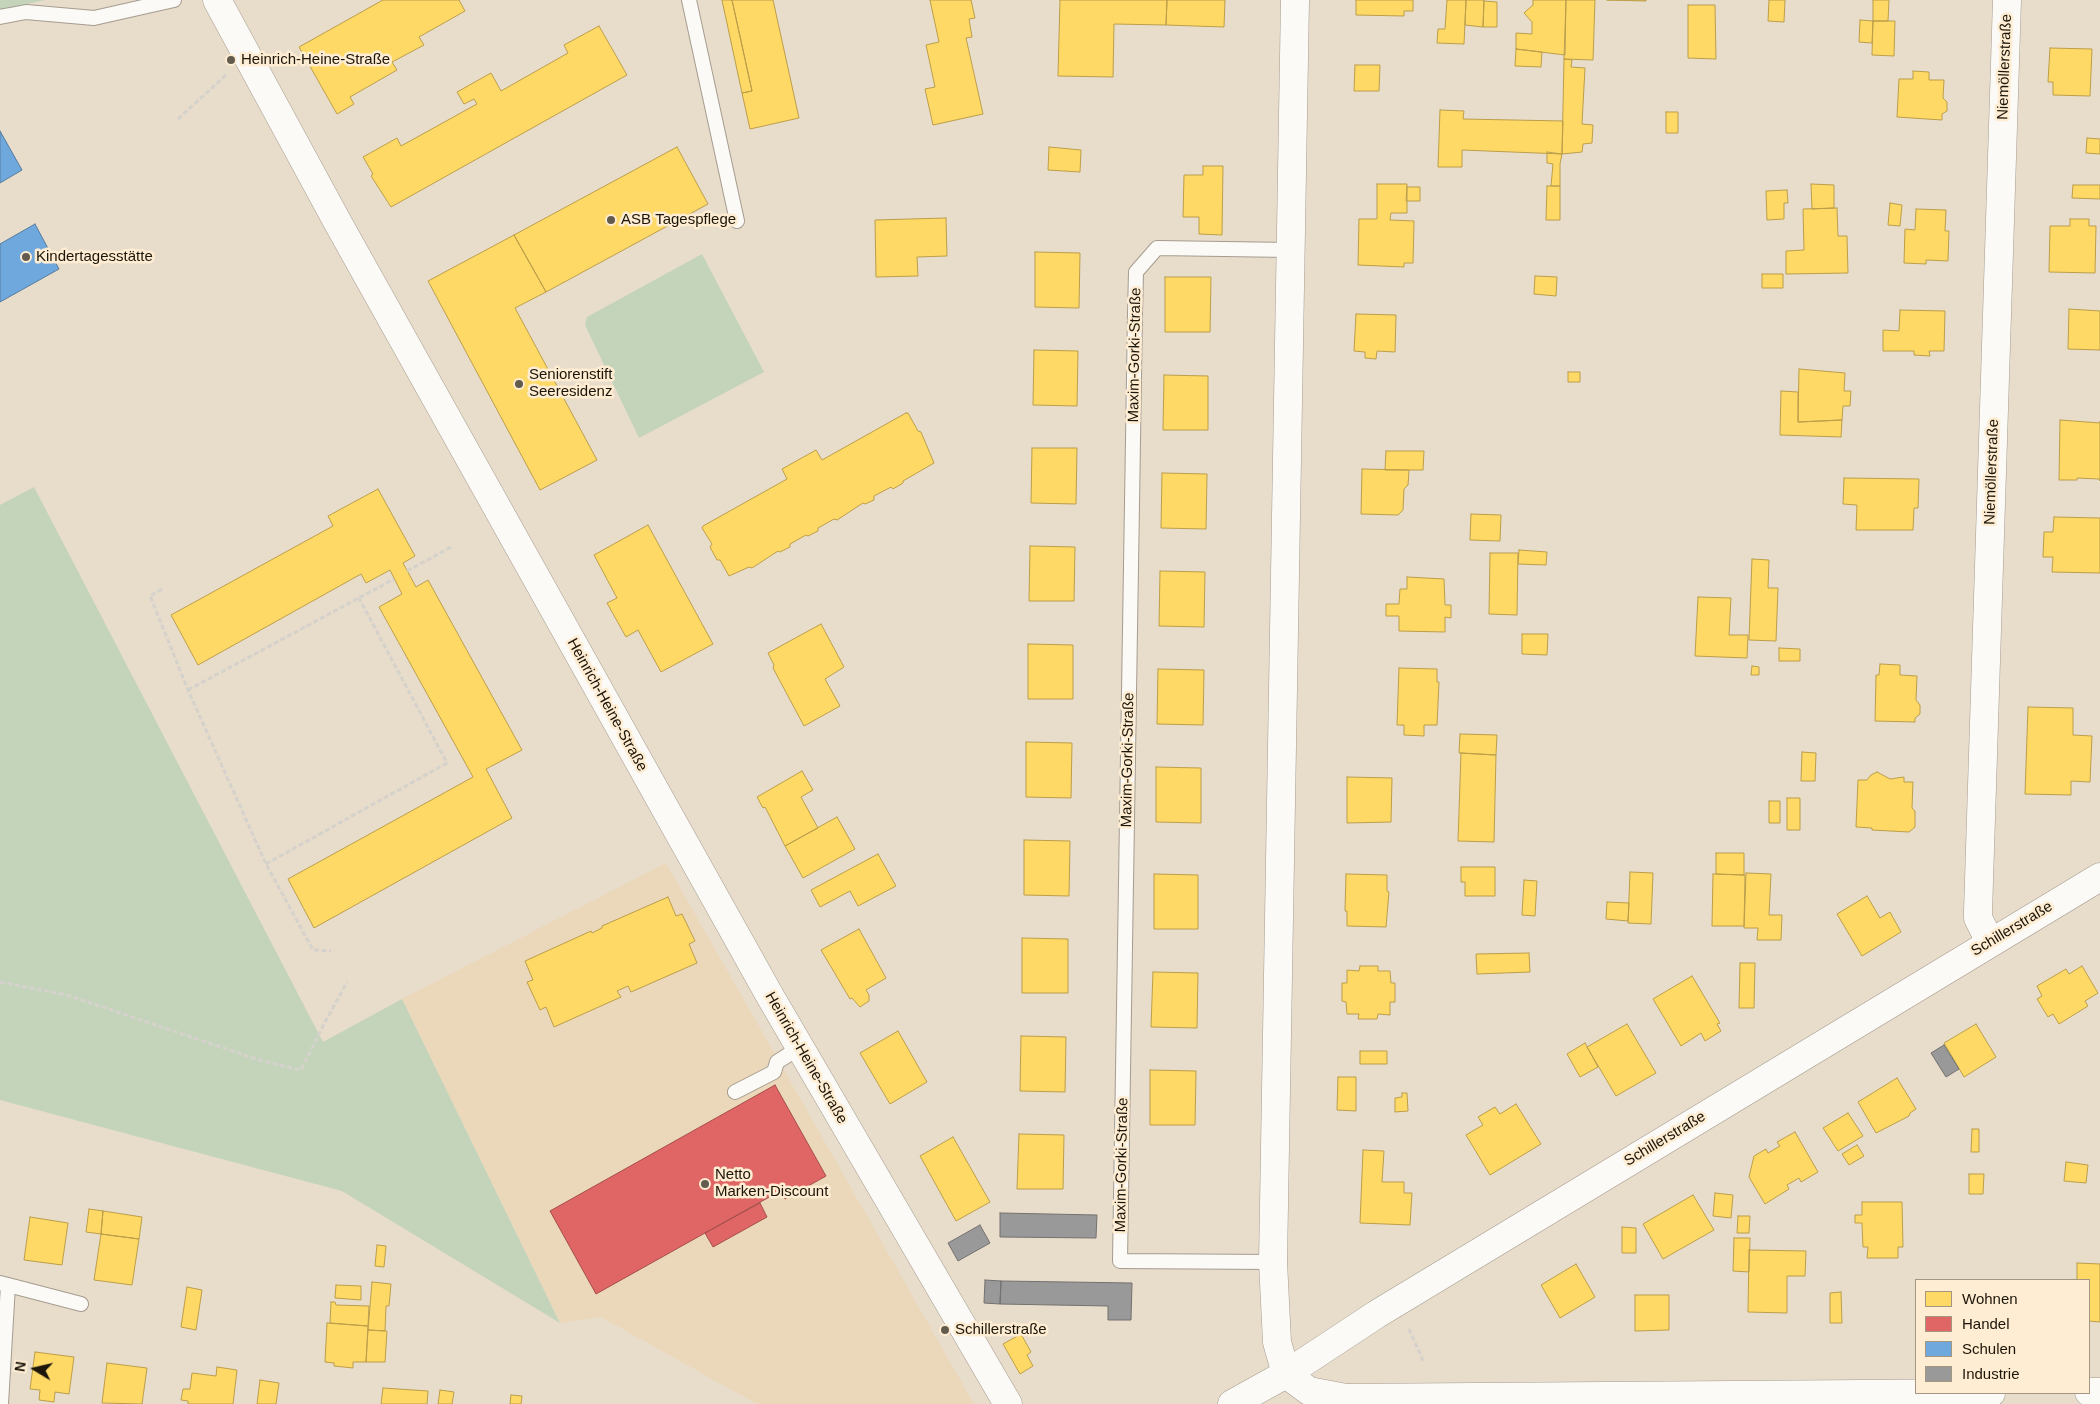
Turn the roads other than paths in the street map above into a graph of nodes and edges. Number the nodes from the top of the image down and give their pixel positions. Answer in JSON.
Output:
{"nodes":[{"id":1,"x":174,"y":0,"type":"edge"},
{"id":2,"x":217,"y":0,"type":"edge"},
{"id":3,"x":689,"y":0,"type":"edge"},
{"id":4,"x":1295,"y":0,"type":"edge"},
{"id":5,"x":2007,"y":0,"type":"edge"},
{"id":6,"x":0,"y":17,"type":"edge"},
{"id":7,"x":737,"y":221,"type":"dead end"},
{"id":8,"x":1290,"y":250,"type":"junction"},
{"id":9,"x":2100,"y":877,"type":"edge"},
{"id":10,"x":1990,"y":942,"type":"junction"},
{"id":11,"x":799,"y":1048,"type":"junction"},
{"id":12,"x":735,"y":1092,"type":"dead end"},
{"id":13,"x":1273,"y":1262,"type":"junction"},
{"id":14,"x":4,"y":1284,"type":"edge"},
{"id":15,"x":80,"y":1304,"type":"dead end"},
{"id":16,"x":1286,"y":1374,"type":"junction"},
{"id":17,"x":1915,"y":1394,"type":"edge"},
{"id":18,"x":1,"y":1404,"type":"edge"},
{"id":19,"x":1008,"y":1404,"type":"edge"},
{"id":20,"x":1232,"y":1404,"type":"edge"}],
"edges":[{"from":1,"to":6,"type":"lane"},
{"from":2,"to":11,"type":"street","name":"Heinrich-Heine-Straße"},
{"from":3,"to":7,"type":"lane"},
{"from":4,"to":8,"type":"street"},
{"from":5,"to":10,"type":"street","name":"Niemöllerstraße"},
{"from":8,"to":13,"type":"street"},
{"from":8,"to":13,"type":"lane","name":"Maxim-Gorki-Straße"},
{"from":9,"to":10,"type":"street","name":"Schillerstraße"},
{"from":10,"to":16,"type":"street","name":"Schillerstraße"},
{"from":11,"to":12,"type":"lane"},
{"from":11,"to":19,"type":"street","name":"Heinrich-Heine-Straße"},
{"from":13,"to":16,"type":"street"},
{"from":14,"to":15,"type":"lane"},
{"from":14,"to":18,"type":"lane"},
{"from":16,"to":17,"type":"street"},
{"from":16,"to":20,"type":"street","name":"Schillerstraße"}]}
